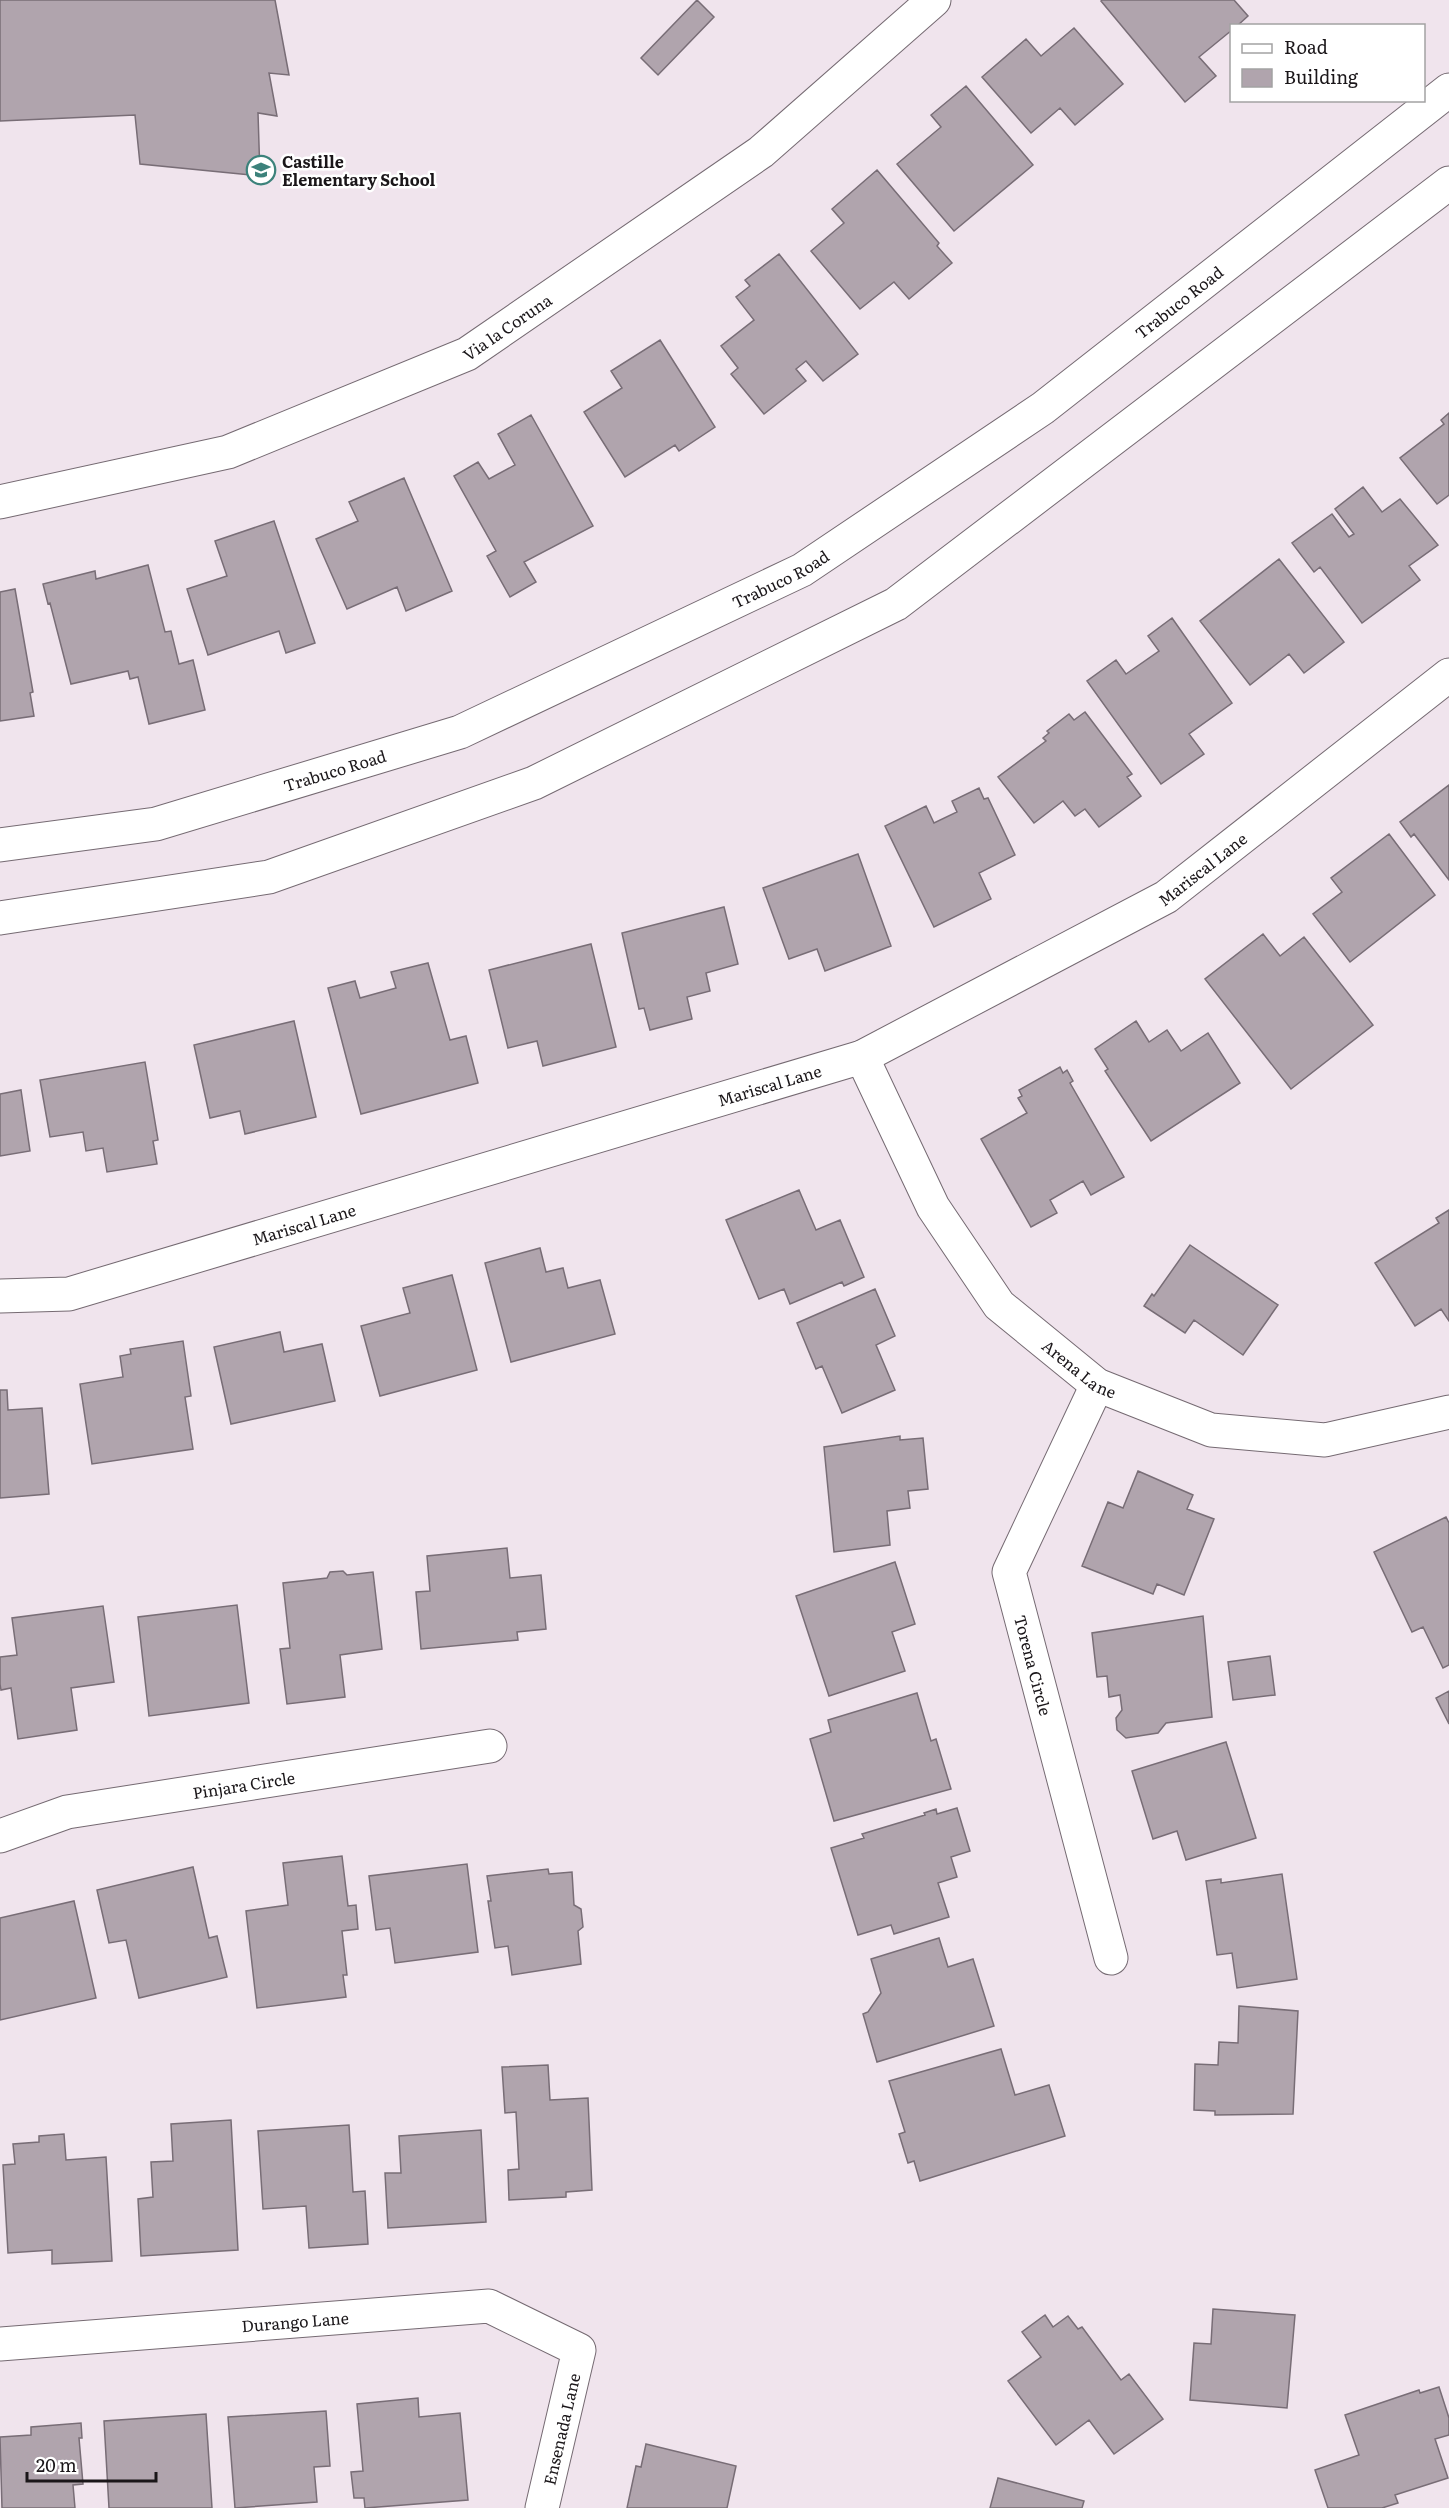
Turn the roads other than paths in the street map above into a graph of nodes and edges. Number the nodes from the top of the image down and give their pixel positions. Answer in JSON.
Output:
{"nodes":[{"id":1,"x":934,"y":0,"type":"edge"},
{"id":2,"x":1449,"y":90,"type":"edge"},
{"id":3,"x":1449,"y":183,"type":"edge"},
{"id":4,"x":0,"y":502,"type":"edge"},
{"id":5,"x":1449,"y":675,"type":"edge"},
{"id":6,"x":0,"y":845,"type":"edge"},
{"id":7,"x":0,"y":918,"type":"edge"},
{"id":8,"x":862,"y":1056,"type":"junction"},
{"id":9,"x":0,"y":1296,"type":"edge"},
{"id":10,"x":1097,"y":1385,"type":"junction"},
{"id":11,"x":1449,"y":1412,"type":"edge"},
{"id":12,"x":490,"y":1746,"type":"dead end"},
{"id":13,"x":0,"y":1836,"type":"edge"},
{"id":14,"x":1111,"y":1958,"type":"dead end"},
{"id":15,"x":0,"y":2344,"type":"edge"},
{"id":16,"x":579,"y":2350,"type":"joint"},
{"id":17,"x":542,"y":2508,"type":"edge"}],
"edges":[{"from":1,"to":4,"type":"street","name":"Via la Coruna"},
{"from":2,"to":6,"type":"street","name":"Trabuco Road"},
{"from":3,"to":7,"type":"street"},
{"from":5,"to":8,"type":"street","name":"Mariscal Lane"},
{"from":8,"to":9,"type":"street","name":"Mariscal Lane"},
{"from":8,"to":10,"type":"street","name":"Arena Lane"},
{"from":10,"to":11,"type":"street","name":"Arena Lane"},
{"from":10,"to":14,"type":"street","name":"Torena Circle"},
{"from":12,"to":13,"type":"street","name":"Pinjara Circle"},
{"from":15,"to":16,"type":"street","name":"Durango Lane"},
{"from":16,"to":17,"type":"street","name":"Ensenada Lane"}]}
